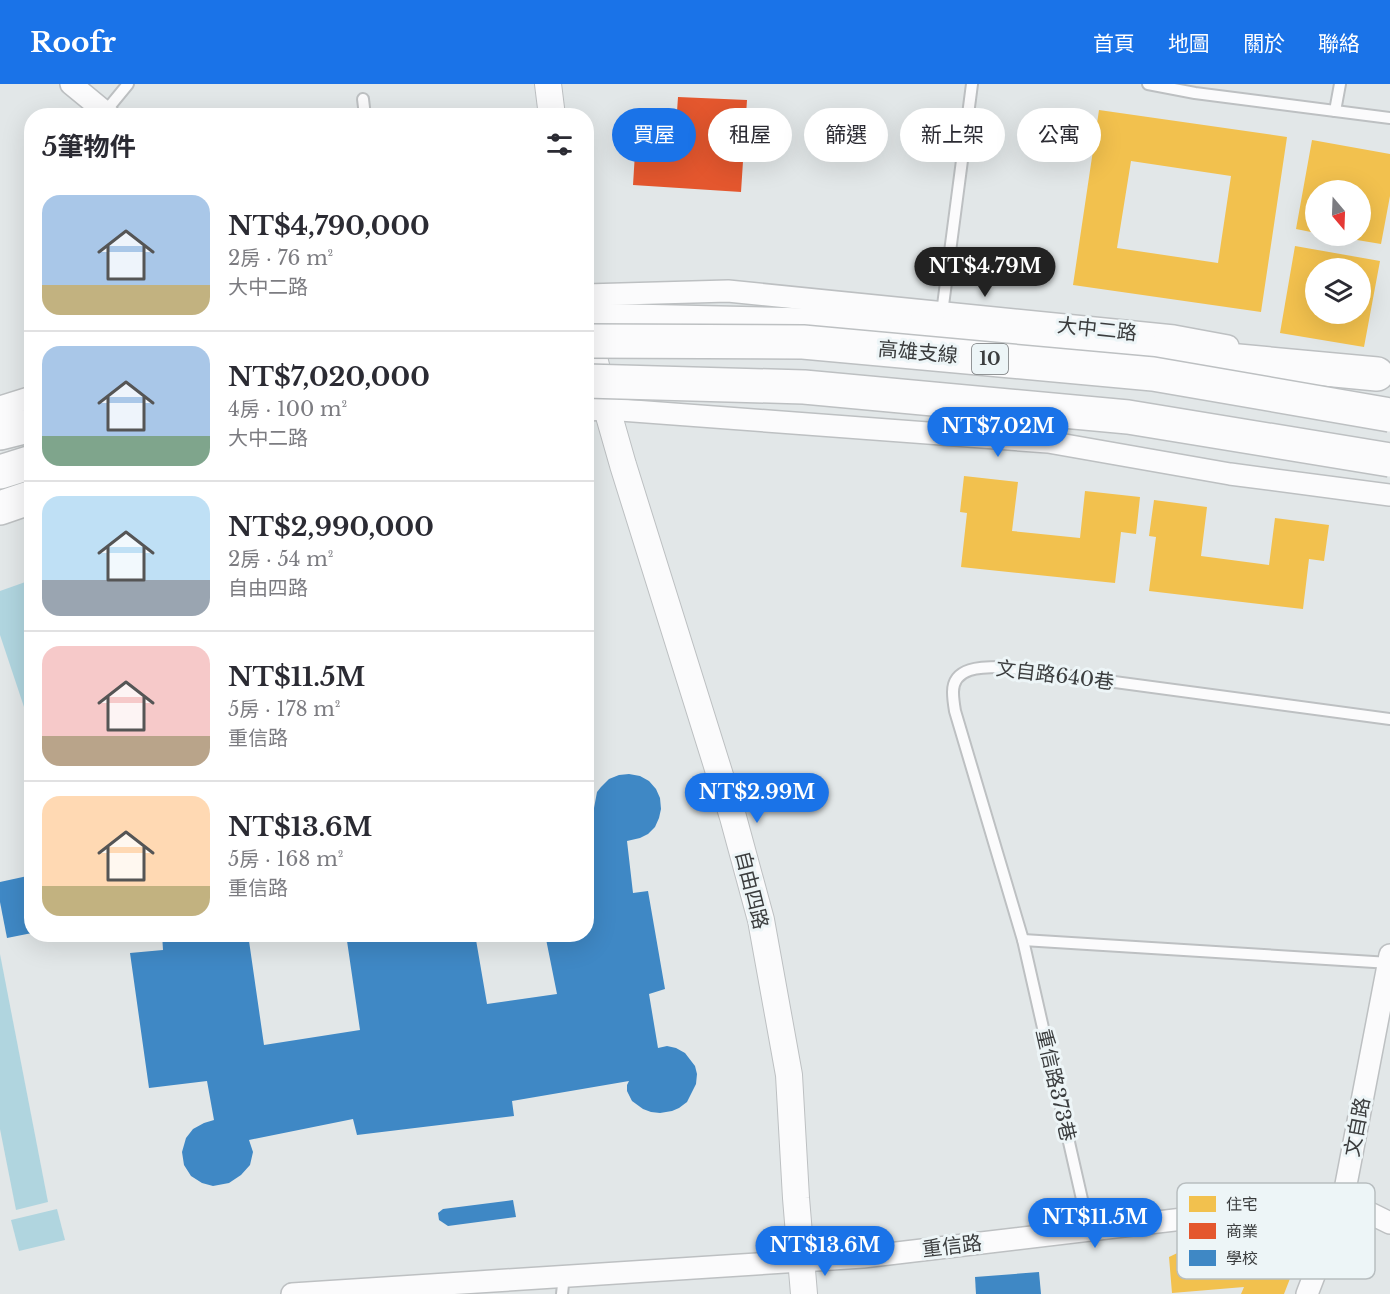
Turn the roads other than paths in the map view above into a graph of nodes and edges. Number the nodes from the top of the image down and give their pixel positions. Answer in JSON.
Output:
{"nodes":[{"id":1,"x":71,"y":84,"type":"edge"},
{"id":2,"x":128,"y":84,"type":"edge"},
{"id":3,"x":548,"y":84,"type":"edge"},
{"id":4,"x":972,"y":84,"type":"edge"},
{"id":5,"x":1148,"y":84,"type":"edge"},
{"id":6,"x":1340,"y":84,"type":"edge"},
{"id":7,"x":1197,"y":89,"type":"edge"},
{"id":8,"x":363,"y":99,"type":"dead end"},
{"id":9,"x":100,"y":108,"type":"edge"},
{"id":10,"x":111,"y":108,"type":"edge"},
{"id":11,"x":364,"y":108,"type":"edge"},
{"id":12,"x":551,"y":108,"type":"edge"},
{"id":13,"x":1335,"y":111,"type":"junction"},
{"id":14,"x":1390,"y":118,"type":"edge"},
{"id":15,"x":594,"y":295,"type":"edge"},
{"id":16,"x":942,"y":313,"type":"junction"},
{"id":17,"x":594,"y":320,"type":"edge"},
{"id":18,"x":594,"y":341,"type":"edge"},
{"id":19,"x":1384,"y":375,"type":"edge"},
{"id":20,"x":594,"y":381,"type":"edge"},
{"id":21,"x":24,"y":400,"type":"edge"},
{"id":22,"x":0,"y":407,"type":"edge"},
{"id":23,"x":594,"y":408,"type":"edge"},
{"id":24,"x":594,"y":411,"type":"edge"},
{"id":25,"x":1390,"y":416,"type":"edge"},
{"id":26,"x":24,"y":427,"type":"edge"},
{"id":27,"x":0,"y":433,"type":"edge"},
{"id":28,"x":1390,"y":460,"type":"edge"},
{"id":29,"x":24,"y":464,"type":"edge"},
{"id":30,"x":0,"y":472,"type":"edge"},
{"id":31,"x":24,"y":492,"type":"edge"},
{"id":32,"x":1390,"y":495,"type":"edge"},
{"id":33,"x":0,"y":500,"type":"edge"},
{"id":34,"x":24,"y":500,"type":"edge"},
{"id":35,"x":0,"y":508,"type":"edge"},
{"id":36,"x":24,"y":516,"type":"edge"},
{"id":37,"x":0,"y":524,"type":"edge"},
{"id":38,"x":1390,"y":720,"type":"edge"},
{"id":39,"x":1023,"y":940,"type":"junction"},
{"id":40,"x":1390,"y":960,"type":"edge"},
{"id":41,"x":1346,"y":1183,"type":"edge"},
{"id":42,"x":1375,"y":1216,"type":"edge"},
{"id":43,"x":1177,"y":1220,"type":"edge"},
{"id":44,"x":1390,"y":1223,"type":"edge"},
{"id":45,"x":1089,"y":1230,"type":"junction"},
{"id":46,"x":802,"y":1261,"type":"junction"},
{"id":47,"x":1313,"y":1279,"type":"edge"},
{"id":48,"x":563,"y":1285,"type":"edge"},
{"id":49,"x":292,"y":1294,"type":"edge"},
{"id":50,"x":804,"y":1294,"type":"edge"},
{"id":51,"x":1307,"y":1294,"type":"edge"}],
"edges":[{"from":1,"to":9,"type":"street"},
{"from":2,"to":10,"type":"lane"},
{"from":3,"to":12,"type":"street"},
{"from":4,"to":16,"type":"lane"},
{"from":5,"to":7,"type":"lane"},
{"from":6,"to":13,"type":"lane"},
{"from":7,"to":13,"type":"lane"},
{"from":8,"to":11,"type":"lane"},
{"from":13,"to":14,"type":"lane"},
{"from":15,"to":16,"type":"street","name":"大中二路"},
{"from":16,"to":19,"type":"street","name":"大中二路"},
{"from":17,"to":19,"type":"highway"},
{"from":18,"to":25,"type":"highway","name":"高雄支線","number":"10","bridge":true},
{"from":20,"to":28,"type":"highway","number":"10","bridge":true},
{"from":21,"to":22,"type":"street"},
{"from":23,"to":32,"type":"street"},
{"from":24,"to":46,"type":"street","name":"自由四路"},
{"from":26,"to":27,"type":"highway"},
{"from":29,"to":30,"type":"highway"},
{"from":31,"to":33,"type":"street"},
{"from":34,"to":35,"type":"highway"},
{"from":36,"to":37,"type":"street"},
{"from":38,"to":39,"type":"lane","name":"文自路640巷"},
{"from":39,"to":40,"type":"lane"},
{"from":39,"to":45,"type":"lane","name":"重信路373巷"},
{"from":40,"to":41,"type":"street","name":"文自路"},
{"from":42,"to":44,"type":"street"},
{"from":43,"to":45,"type":"street","name":"重信路"},
{"from":45,"to":46,"type":"street","name":"重信路"},
{"from":46,"to":48,"type":"street","name":"重信路"},
{"from":46,"to":50,"type":"street","name":"自由四路"},
{"from":47,"to":51,"type":"street","name":"文自路"},
{"from":48,"to":49,"type":"street","name":"重信路"}]}
